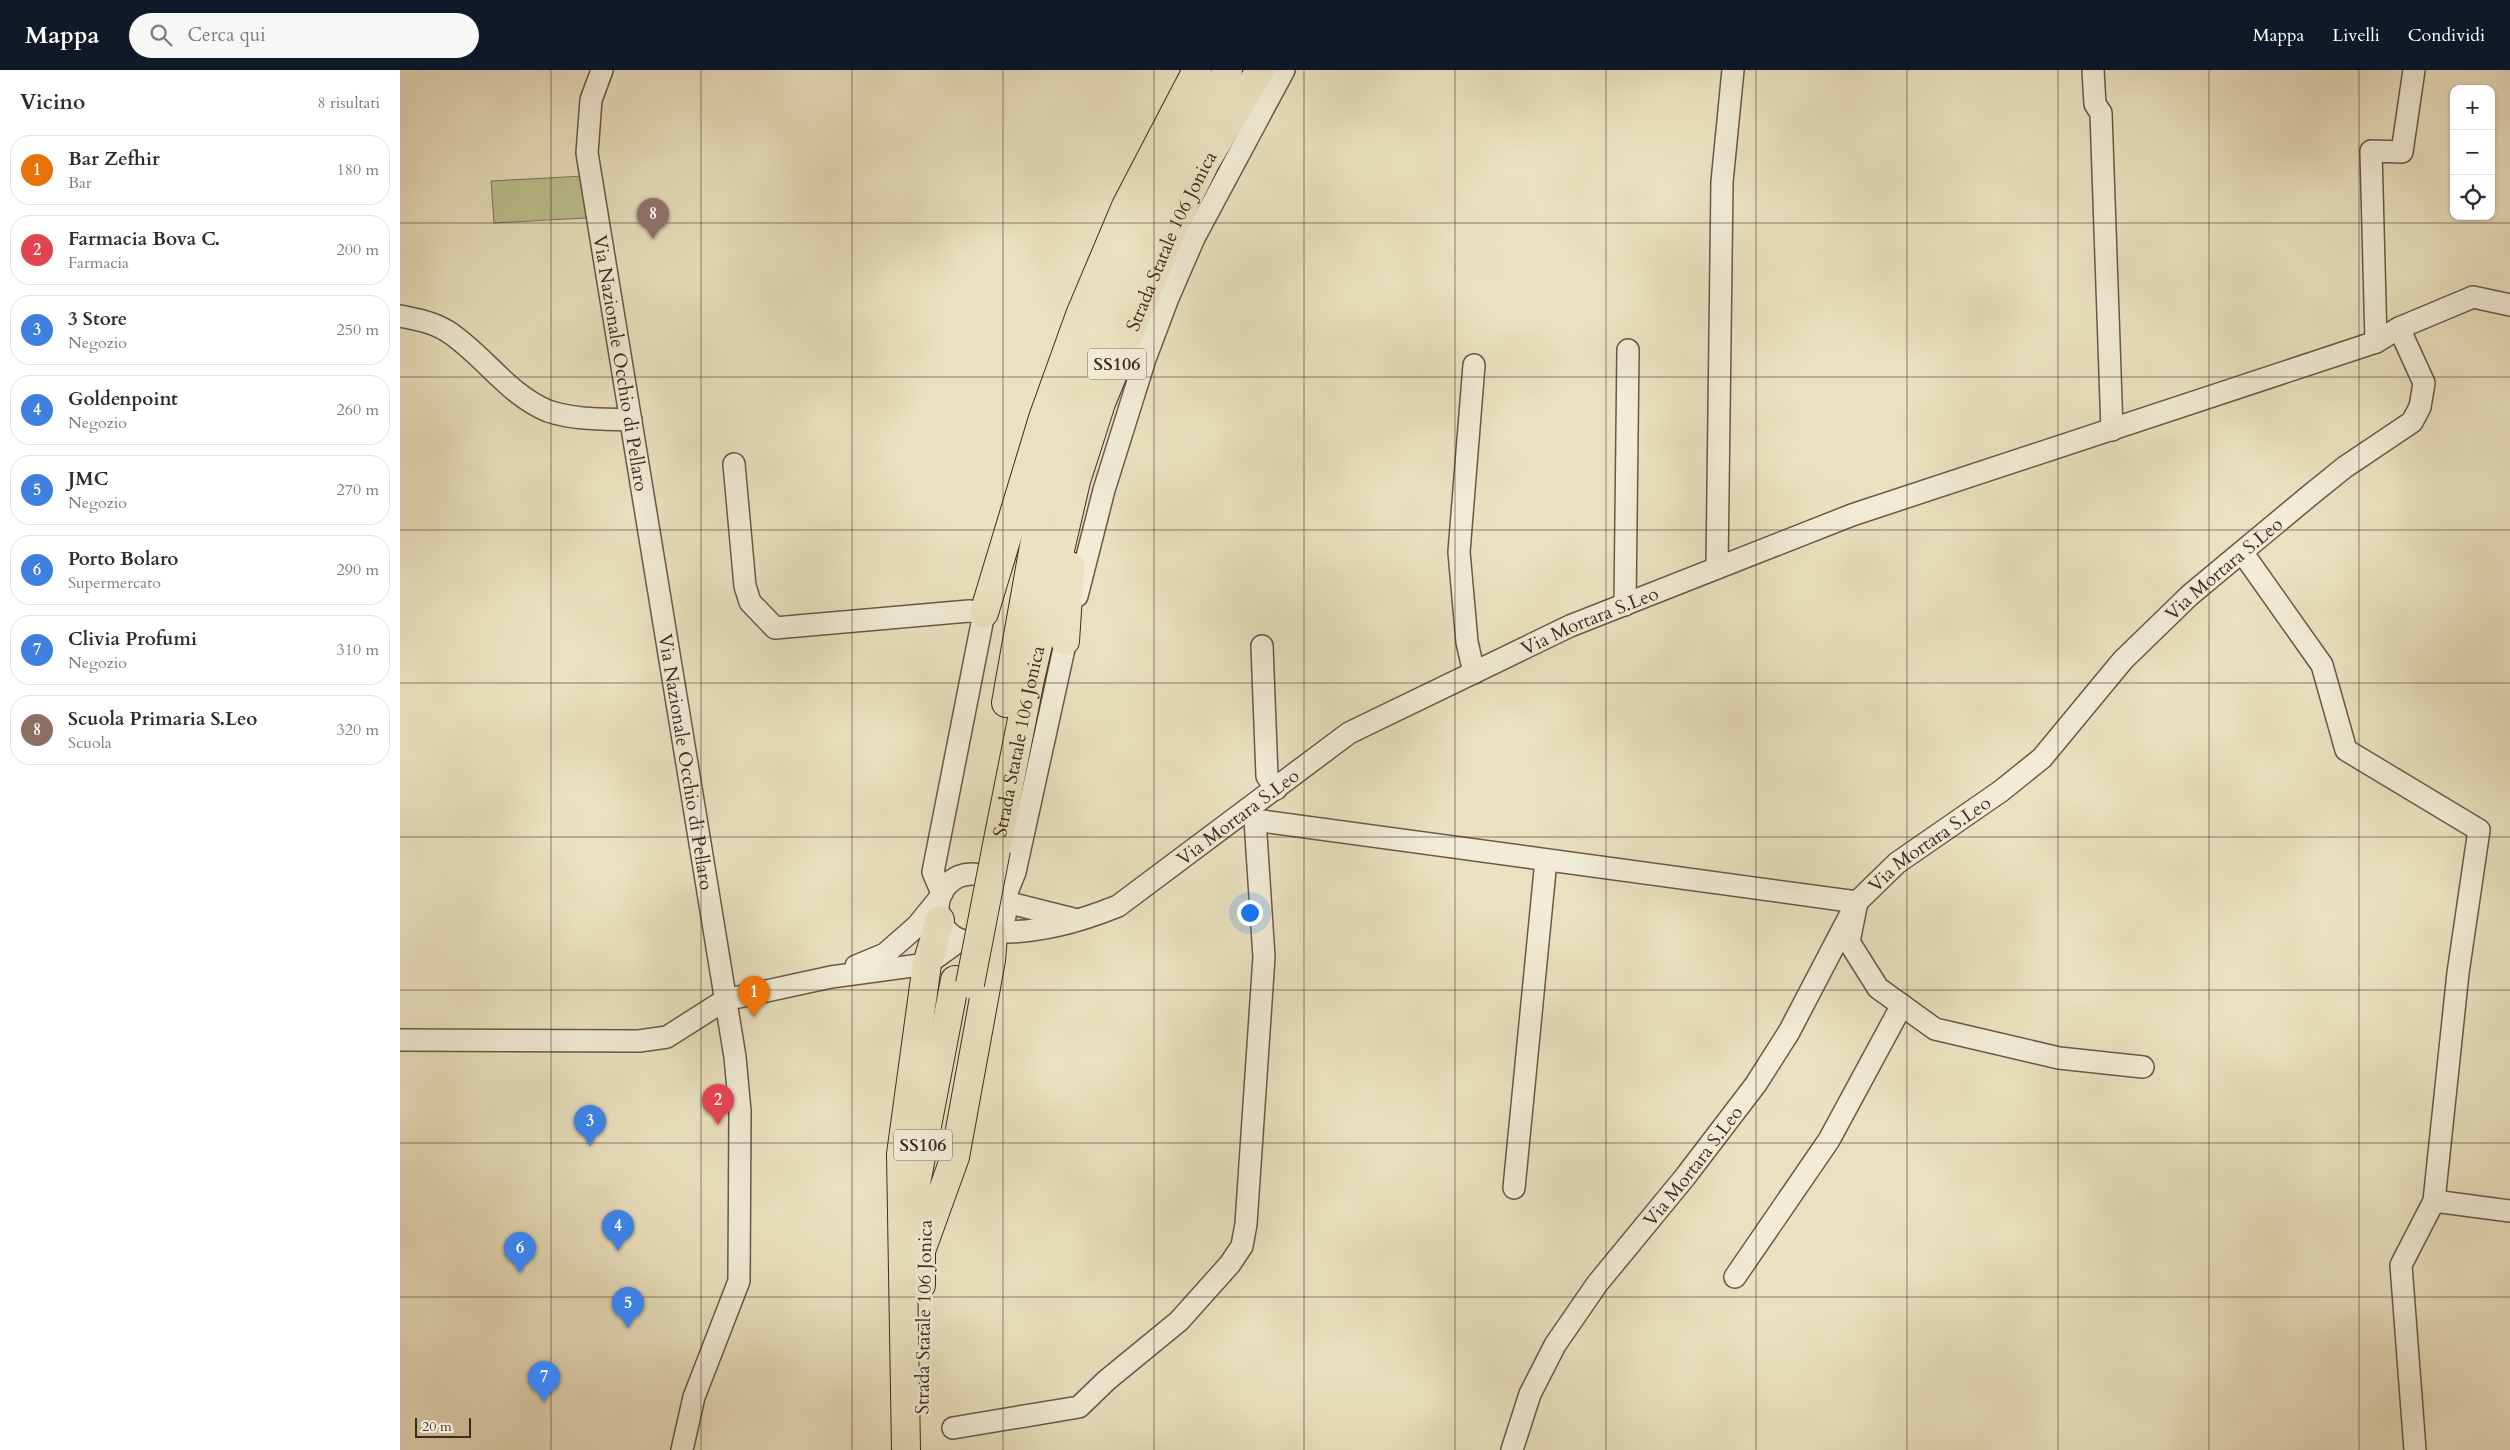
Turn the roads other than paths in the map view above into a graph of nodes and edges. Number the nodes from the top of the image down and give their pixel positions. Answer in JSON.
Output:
{"nodes":[{"id":1,"x":602,"y":70,"type":"edge"},
{"id":2,"x":1197,"y":70,"type":"edge"},
{"id":3,"x":1228,"y":70,"type":"edge"},
{"id":4,"x":1260,"y":70,"type":"edge"},
{"id":5,"x":1284,"y":70,"type":"edge"},
{"id":6,"x":1733,"y":70,"type":"edge"},
{"id":7,"x":2093,"y":70,"type":"edge"},
{"id":8,"x":2414,"y":70,"type":"edge"},
{"id":9,"x":2510,"y":305,"type":"edge"},
{"id":10,"x":400,"y":316,"type":"edge"},
{"id":11,"x":2399,"y":328,"type":"junction"},
{"id":12,"x":2376,"y":342,"type":"junction"},
{"id":13,"x":1628,"y":350,"type":"dead end"},
{"id":14,"x":1474,"y":365,"type":"dead end"},
{"id":15,"x":631,"y":420,"type":"junction"},
{"id":16,"x":2112,"y":430,"type":"junction"},
{"id":17,"x":734,"y":464,"type":"dead end"},
{"id":18,"x":1076,"y":481,"type":"junction"},
{"id":19,"x":2242,"y":552,"type":"junction"},
{"id":20,"x":1718,"y":568,"type":"junction"},
{"id":21,"x":1625,"y":605,"type":"junction"},
{"id":22,"x":984,"y":613,"type":"junction"},
{"id":23,"x":1065,"y":642,"type":"junction"},
{"id":24,"x":1262,"y":646,"type":"dead end"},
{"id":25,"x":1474,"y":672,"type":"junction"},
{"id":26,"x":1276,"y":789,"type":"junction"},
{"id":27,"x":1251,"y":815,"type":"junction"},
{"id":28,"x":988,"y":848,"type":"junction"},
{"id":29,"x":1546,"y":860,"type":"junction"},
{"id":30,"x":1005,"y":900,"type":"junction"},
{"id":31,"x":1857,"y":902,"type":"junction"},
{"id":32,"x":940,"y":904,"type":"junction"},
{"id":33,"x":1083,"y":920,"type":"junction"},
{"id":34,"x":995,"y":934,"type":"junction"},
{"id":35,"x":960,"y":940,"type":"junction"},
{"id":36,"x":927,"y":964,"type":"junction"},
{"id":37,"x":831,"y":977,"type":"junction"},
{"id":38,"x":725,"y":1000,"type":"junction"},
{"id":39,"x":1902,"y":1005,"type":"junction"},
{"id":40,"x":400,"y":1040,"type":"edge"},
{"id":41,"x":2143,"y":1067,"type":"dead end"},
{"id":42,"x":1514,"y":1188,"type":"dead end"},
{"id":43,"x":2434,"y":1201,"type":"junction"},
{"id":44,"x":2510,"y":1211,"type":"edge"},
{"id":45,"x":912,"y":1251,"type":"junction"},
{"id":46,"x":1735,"y":1277,"type":"dead end"},
{"id":47,"x":953,"y":1428,"type":"dead end"},
{"id":48,"x":682,"y":1450,"type":"edge"},
{"id":49,"x":906,"y":1450,"type":"edge"},
{"id":50,"x":922,"y":1450,"type":"edge"},
{"id":51,"x":1512,"y":1450,"type":"edge"},
{"id":52,"x":2415,"y":1450,"type":"edge"}],
"edges":[{"from":1,"to":15,"type":"street","name":"Via Nazionale Occhio di Pellaro"},
{"from":2,"to":22,"type":"main road"},
{"from":3,"to":28,"type":"main road","name":"Strada Statale 106 Jonica","number":"SS106"},
{"from":4,"to":18,"type":"main road","name":"Strada Statale 106 Jonica","number":"SS106"},
{"from":5,"to":23,"type":"street"},
{"from":6,"to":20,"type":"street"},
{"from":7,"to":16,"type":"street"},
{"from":8,"to":12,"type":"street"},
{"from":9,"to":11,"type":"street","name":"Via Mortara S.Leo"},
{"from":10,"to":15,"type":"street"},
{"from":11,"to":12,"type":"street","name":"Via Mortara S.Leo"},
{"from":11,"to":19,"type":"street","name":"Via Mortara S.Leo"},
{"from":12,"to":16,"type":"street","name":"Via Mortara S.Leo"},
{"from":13,"to":21,"type":"street"},
{"from":14,"to":25,"type":"street"},
{"from":15,"to":38,"type":"street","name":"Via Nazionale Occhio di Pellaro"},
{"from":16,"to":20,"type":"street","name":"Via Mortara S.Leo"},
{"from":17,"to":22,"type":"street"},
{"from":18,"to":23,"type":"main road"},
{"from":18,"to":28,"type":"main road","name":"Strada Statale 106 Jonica","number":"SS106"},
{"from":19,"to":31,"type":"street","name":"Via Mortara S.Leo"},
{"from":19,"to":43,"type":"street"},
{"from":20,"to":21,"type":"street","name":"Via Mortara S.Leo"},
{"from":21,"to":25,"type":"street","name":"Via Mortara S.Leo"},
{"from":22,"to":32,"type":"street"},
{"from":23,"to":30,"type":"street"},
{"from":24,"to":26,"type":"street"},
{"from":25,"to":26,"type":"street","name":"Via Mortara S.Leo"},
{"from":26,"to":27,"type":"street","name":"Via Mortara S.Leo"},
{"from":27,"to":29,"type":"street"},
{"from":27,"to":33,"type":"street","name":"Via Mortara S.Leo"},
{"from":27,"to":47,"type":"street"},
{"from":28,"to":45,"type":"main road","name":"Strada Statale 106 Jonica","number":"SS106"},
{"from":29,"to":31,"type":"street"},
{"from":29,"to":42,"type":"street"},
{"from":30,"to":32,"type":"street"},
{"from":30,"to":33,"type":"street"},
{"from":30,"to":34,"type":"street"},
{"from":31,"to":39,"type":"street"},
{"from":31,"to":51,"type":"street","name":"Via Mortara S.Leo"},
{"from":32,"to":35,"type":"street"},
{"from":32,"to":36,"type":"main road"},
{"from":32,"to":37,"type":"street"},
{"from":33,"to":34,"type":"street","name":"Via Mortara S.Leo"},
{"from":34,"to":35,"type":"street"},
{"from":34,"to":45,"type":"main road"},
{"from":35,"to":36,"type":"street"},
{"from":36,"to":37,"type":"street"},
{"from":36,"to":45,"type":"main road"},
{"from":37,"to":38,"type":"street"},
{"from":38,"to":40,"type":"street"},
{"from":38,"to":48,"type":"street","name":"Via Nazionale Occhio di Pellaro"},
{"from":39,"to":41,"type":"street"},
{"from":39,"to":46,"type":"street"},
{"from":43,"to":44,"type":"street"},
{"from":43,"to":52,"type":"street"},
{"from":45,"to":49,"type":"main road","name":"Strada Statale 106 Jonica","number":"SS106"},
{"from":45,"to":50,"type":"main road","name":"Strada Statale 106 Jonica","number":"SS106"}]}
